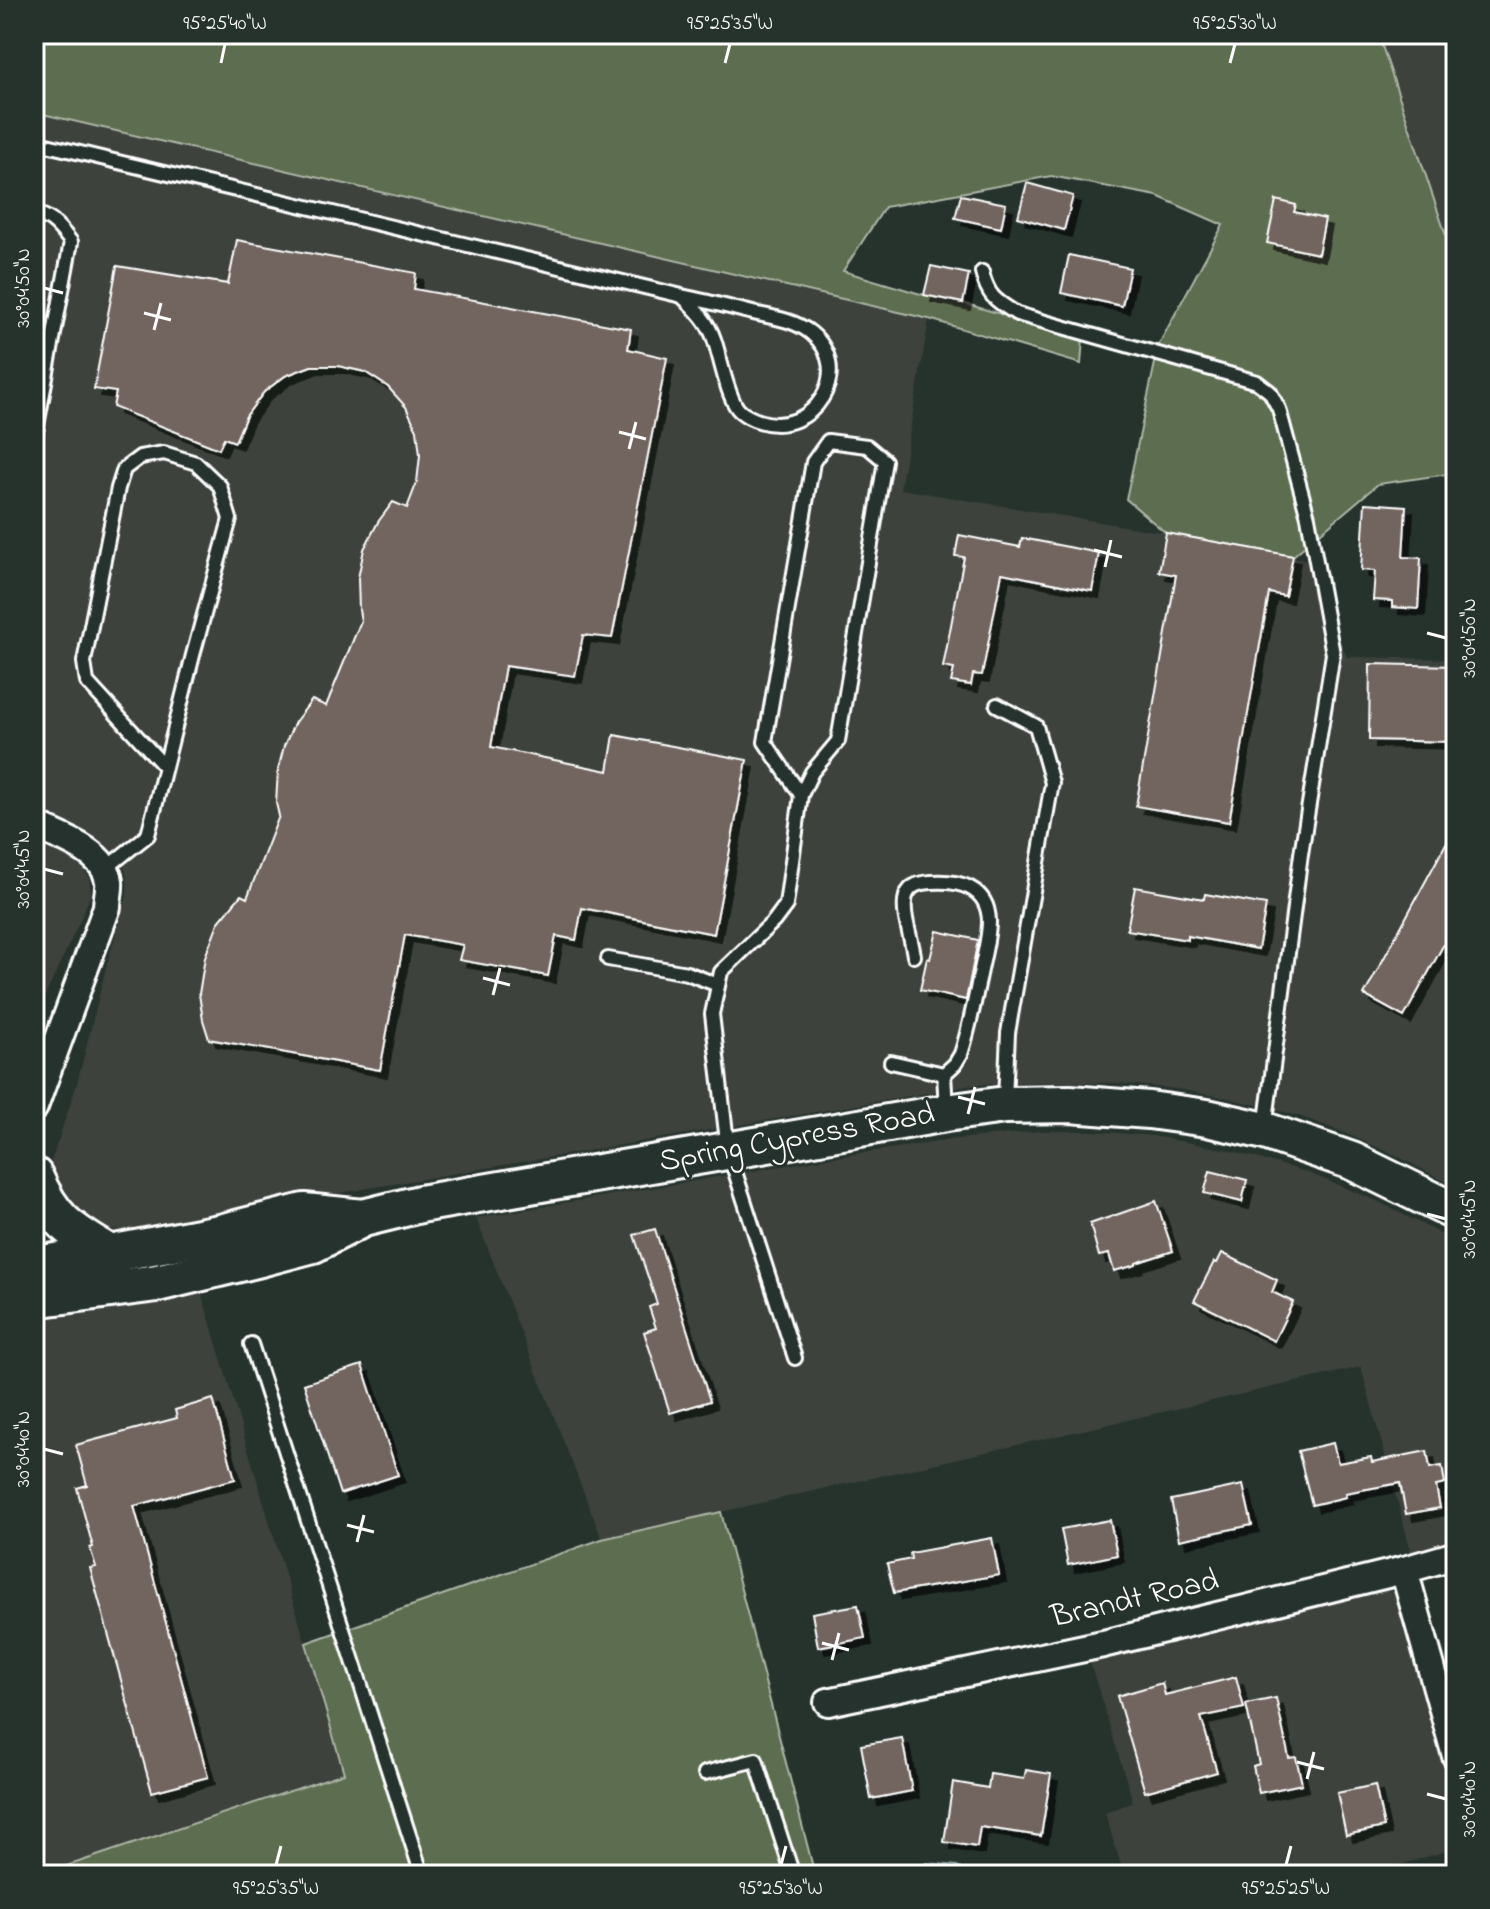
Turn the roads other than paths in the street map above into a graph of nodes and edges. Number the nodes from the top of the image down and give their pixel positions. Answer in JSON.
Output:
{"nodes":[{"id":1,"x":34,"y":142,"type":"edge"},
{"id":2,"x":34,"y":213,"type":"edge"},
{"id":3,"x":982,"y":272,"type":"dead end"},
{"id":4,"x":682,"y":296,"type":"junction"},
{"id":5,"x":34,"y":442,"type":"edge"},
{"id":6,"x":997,"y":705,"type":"dead end"},
{"id":7,"x":165,"y":767,"type":"junction"},
{"id":8,"x":801,"y":795,"type":"junction"},
{"id":9,"x":34,"y":825,"type":"edge"},
{"id":10,"x":105,"y":869,"type":"junction"},
{"id":11,"x":914,"y":956,"type":"dead end"},
{"id":12,"x":608,"y":959,"type":"dead end"},
{"id":13,"x":718,"y":985,"type":"junction"},
{"id":14,"x":891,"y":1062,"type":"dead end"},
{"id":15,"x":944,"y":1074,"type":"junction"},
{"id":16,"x":1005,"y":1105,"type":"junction"},
{"id":17,"x":34,"y":1107,"type":"edge"},
{"id":18,"x":946,"y":1113,"type":"junction"},
{"id":19,"x":1265,"y":1131,"type":"junction"},
{"id":20,"x":728,"y":1150,"type":"junction"},
{"id":21,"x":34,"y":1176,"type":"edge"},
{"id":22,"x":1456,"y":1212,"type":"edge"},
{"id":23,"x":363,"y":1218,"type":"junction"},
{"id":24,"x":110,"y":1254,"type":"junction"},
{"id":25,"x":34,"y":1265,"type":"edge"},
{"id":26,"x":34,"y":1299,"type":"edge"},
{"id":27,"x":251,"y":1344,"type":"dead end"},
{"id":28,"x":795,"y":1358,"type":"dead end"},
{"id":29,"x":1456,"y":1555,"type":"edge"},
{"id":30,"x":1404,"y":1570,"type":"junction"},
{"id":31,"x":828,"y":1702,"type":"dead end"},
{"id":32,"x":1456,"y":1756,"type":"edge"},
{"id":33,"x":705,"y":1773,"type":"dead end"},
{"id":34,"x":422,"y":1875,"type":"edge"},
{"id":35,"x":793,"y":1875,"type":"edge"}],
"edges":[{"from":1,"to":4,"type":"lane"},
{"from":2,"to":5,"type":"lane"},
{"from":3,"to":19,"type":"lane"},
{"from":4,"to":4,"type":"lane"},
{"from":6,"to":16,"type":"lane"},
{"from":7,"to":7,"type":"lane"},
{"from":7,"to":10,"type":"lane"},
{"from":8,"to":8,"type":"lane"},
{"from":8,"to":13,"type":"lane"},
{"from":9,"to":10,"type":"street"},
{"from":10,"to":17,"type":"street"},
{"from":11,"to":15,"type":"lane"},
{"from":12,"to":13,"type":"lane"},
{"from":13,"to":20,"type":"lane"},
{"from":14,"to":15,"type":"lane"},
{"from":15,"to":18,"type":"lane"},
{"from":16,"to":18,"type":"main road","name":"Spring Cypress Road"},
{"from":16,"to":19,"type":"main road","name":"Spring Cypress Road"},
{"from":18,"to":20,"type":"main road","name":"Spring Cypress Road"},
{"from":19,"to":22,"type":"main road","name":"Spring Cypress Road"},
{"from":20,"to":23,"type":"main road","name":"Spring Cypress Road"},
{"from":20,"to":28,"type":"lane"},
{"from":21,"to":24,"type":"main road"},
{"from":23,"to":24,"type":"main road","name":"Spring Cypress Road"},
{"from":23,"to":26,"type":"main road","name":"Spring Cypress Road"},
{"from":24,"to":25,"type":"main road","name":"Spring Cypress Road"},
{"from":27,"to":34,"type":"lane"},
{"from":29,"to":30,"type":"street","name":"Brandt Road"},
{"from":30,"to":31,"type":"street","name":"Brandt Road"},
{"from":30,"to":32,"type":"street"},
{"from":33,"to":35,"type":"lane"}]}
